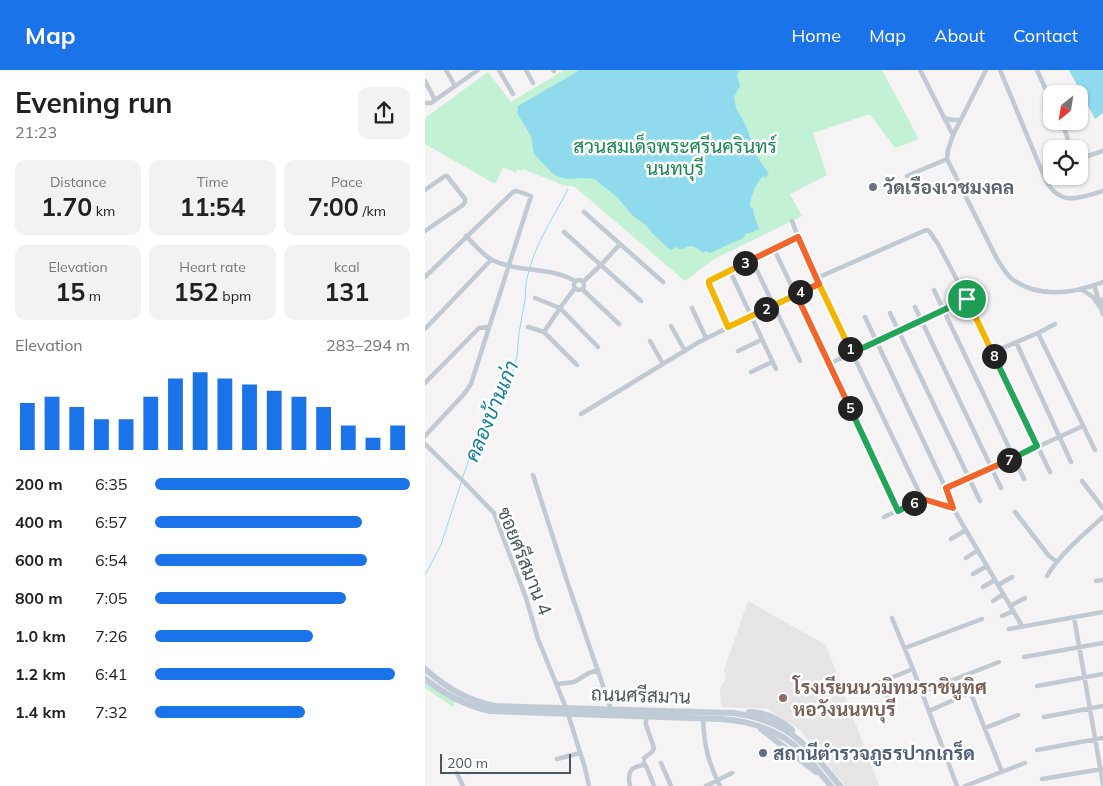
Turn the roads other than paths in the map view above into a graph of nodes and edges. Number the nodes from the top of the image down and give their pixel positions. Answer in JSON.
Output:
{"nodes":[{"id":1,"x":446,"y":70,"type":"edge"},
{"id":2,"x":499,"y":70,"type":"edge"},
{"id":3,"x":526,"y":70,"type":"edge"},
{"id":4,"x":921,"y":70,"type":"edge"},
{"id":5,"x":986,"y":70,"type":"edge"},
{"id":6,"x":1000,"y":70,"type":"edge"},
{"id":7,"x":1037,"y":70,"type":"edge"},
{"id":8,"x":475,"y":71,"type":"edge"},
{"id":9,"x":425,"y":81,"type":"edge"},
{"id":10,"x":533,"y":83,"type":"dead end"},
{"id":11,"x":1044,"y":85,"type":"edge"},
{"id":12,"x":455,"y":86,"type":"junction"},
{"id":13,"x":513,"y":94,"type":"dead end"},
{"id":14,"x":435,"y":100,"type":"junction"},
{"id":15,"x":425,"y":104,"type":"edge"},
{"id":16,"x":944,"y":118,"type":"junction"},
{"id":17,"x":960,"y":120,"type":"junction"},
{"id":18,"x":953,"y":135,"type":"junction"},
{"id":19,"x":1103,"y":151,"type":"edge"},
{"id":20,"x":1088,"y":156,"type":"edge"},
{"id":21,"x":947,"y":159,"type":"junction"},
{"id":22,"x":907,"y":176,"type":"dead end"},
{"id":23,"x":425,"y":190,"type":"edge"},
{"id":24,"x":1103,"y":190,"type":"edge"},
{"id":25,"x":584,"y":212,"type":"dead end"},
{"id":26,"x":792,"y":221,"type":"dead end"},
{"id":27,"x":425,"y":231,"type":"edge"},
{"id":28,"x":564,"y":232,"type":"dead end"},
{"id":29,"x":466,"y":236,"type":"junction"},
{"id":30,"x":798,"y":237,"type":"junction"},
{"id":31,"x":620,"y":244,"type":"junction"},
{"id":32,"x":774,"y":249,"type":"junction"},
{"id":33,"x":491,"y":260,"type":"junction"},
{"id":34,"x":752,"y":260,"type":"junction"},
{"id":35,"x":601,"y":265,"type":"junction"},
{"id":36,"x":509,"y":266,"type":"junction"},
{"id":37,"x":730,"y":271,"type":"junction"},
{"id":38,"x":425,"y":277,"type":"edge"},
{"id":39,"x":817,"y":278,"type":"junction"},
{"id":40,"x":575,"y":281,"type":"junction"},
{"id":41,"x":583,"y":282,"type":"junction"},
{"id":42,"x":663,"y":282,"type":"dead end"},
{"id":43,"x":1103,"y":282,"type":"edge"},
{"id":44,"x":819,"y":284,"type":"junction"},
{"id":45,"x":1094,"y":285,"type":"junction"},
{"id":46,"x":575,"y":288,"type":"junction"},
{"id":47,"x":582,"y":289,"type":"junction"},
{"id":48,"x":1079,"y":289,"type":"junction"},
{"id":49,"x":934,"y":290,"type":"dead end"},
{"id":50,"x":796,"y":294,"type":"junction"},
{"id":51,"x":535,"y":298,"type":"dead end"},
{"id":52,"x":967,"y":299,"type":"junction"},
{"id":53,"x":1103,"y":299,"type":"edge"},
{"id":54,"x":641,"y":301,"type":"dead end"},
{"id":55,"x":773,"y":305,"type":"junction"},
{"id":56,"x":560,"y":308,"type":"junction"},
{"id":57,"x":692,"y":308,"type":"dead end"},
{"id":58,"x":915,"y":308,"type":"dead end"},
{"id":59,"x":944,"y":310,"type":"junction"},
{"id":60,"x":890,"y":312,"type":"dead end"},
{"id":61,"x":1102,"y":312,"type":"edge"},
{"id":62,"x":750,"y":316,"type":"junction"},
{"id":63,"x":865,"y":317,"type":"dead end"},
{"id":64,"x":922,"y":321,"type":"junction"},
{"id":65,"x":619,"y":324,"type":"dead end"},
{"id":66,"x":1055,"y":324,"type":"dead end"},
{"id":67,"x":528,"y":326,"type":"dead end"},
{"id":68,"x":671,"y":326,"type":"dead end"},
{"id":69,"x":489,"y":327,"type":"junction"},
{"id":70,"x":728,"y":327,"type":"junction"},
{"id":71,"x":425,"y":329,"type":"edge"},
{"id":72,"x":544,"y":332,"type":"junction"},
{"id":73,"x":899,"y":332,"type":"junction"},
{"id":74,"x":1038,"y":333,"type":"junction"},
{"id":75,"x":706,"y":338,"type":"junction"},
{"id":76,"x":650,"y":340,"type":"dead end"},
{"id":77,"x":761,"y":340,"type":"junction"},
{"id":78,"x":877,"y":342,"type":"junction"},
{"id":79,"x":1016,"y":342,"type":"junction"},
{"id":80,"x":598,"y":347,"type":"dead end"},
{"id":81,"x":685,"y":351,"type":"junction"},
{"id":82,"x":737,"y":351,"type":"dead end"},
{"id":83,"x":993,"y":352,"type":"junction"},
{"id":84,"x":852,"y":353,"type":"junction"},
{"id":85,"x":800,"y":361,"type":"dead end"},
{"id":86,"x":772,"y":362,"type":"junction"},
{"id":87,"x":663,"y":364,"type":"junction"},
{"id":88,"x":829,"y":364,"type":"junction"},
{"id":89,"x":577,"y":365,"type":"dead end"},
{"id":90,"x":775,"y":369,"type":"dead end"},
{"id":91,"x":751,"y":372,"type":"dead end"},
{"id":92,"x":425,"y":383,"type":"edge"},
{"id":93,"x":581,"y":414,"type":"dead end"},
{"id":94,"x":1083,"y":426,"type":"junction"},
{"id":95,"x":425,"y":436,"type":"edge"},
{"id":96,"x":1059,"y":436,"type":"junction"},
{"id":97,"x":425,"y":444,"type":"edge"},
{"id":98,"x":1037,"y":446,"type":"junction"},
{"id":99,"x":1095,"y":450,"type":"dead end"},
{"id":100,"x":1014,"y":457,"type":"junction"},
{"id":101,"x":1071,"y":462,"type":"dead end"},
{"id":102,"x":991,"y":468,"type":"junction"},
{"id":103,"x":1050,"y":472,"type":"dead end"},
{"id":104,"x":533,"y":475,"type":"dead end"},
{"id":105,"x":969,"y":478,"type":"junction"},
{"id":106,"x":1025,"y":480,"type":"dead end"},
{"id":107,"x":1082,"y":481,"type":"dead end"},
{"id":108,"x":946,"y":488,"type":"junction"},
{"id":109,"x":1001,"y":488,"type":"dead end"},
{"id":110,"x":923,"y":499,"type":"junction"},
{"id":111,"x":980,"y":501,"type":"dead end"},
{"id":112,"x":953,"y":508,"type":"junction"},
{"id":113,"x":1103,"y":508,"type":"edge"},
{"id":114,"x":898,"y":511,"type":"junction"},
{"id":115,"x":1015,"y":512,"type":"dead end"},
{"id":116,"x":885,"y":517,"type":"dead end"},
{"id":117,"x":1103,"y":517,"type":"edge"},
{"id":118,"x":966,"y":530,"type":"junction"},
{"id":119,"x":951,"y":539,"type":"dead end"},
{"id":120,"x":978,"y":550,"type":"junction"},
{"id":121,"x":966,"y":558,"type":"dead end"},
{"id":122,"x":1057,"y":562,"type":"junction"},
{"id":123,"x":987,"y":566,"type":"junction"},
{"id":124,"x":973,"y":574,"type":"dead end"},
{"id":125,"x":1047,"y":576,"type":"dead end"},
{"id":126,"x":1012,"y":577,"type":"dead end"},
{"id":127,"x":995,"y":580,"type":"junction"},
{"id":128,"x":1103,"y":580,"type":"edge"},
{"id":129,"x":1096,"y":581,"type":"dead end"},
{"id":130,"x":998,"y":585,"type":"junction"},
{"id":131,"x":983,"y":587,"type":"dead end"},
{"id":132,"x":1003,"y":594,"type":"junction"},
{"id":133,"x":1025,"y":598,"type":"dead end"},
{"id":134,"x":993,"y":601,"type":"dead end"},
{"id":135,"x":1010,"y":606,"type":"junction"},
{"id":136,"x":1013,"y":611,"type":"junction"},
{"id":137,"x":1103,"y":612,"type":"edge"},
{"id":138,"x":1002,"y":616,"type":"dead end"},
{"id":139,"x":1074,"y":617,"type":"junction"},
{"id":140,"x":892,"y":618,"type":"dead end"},
{"id":141,"x":982,"y":619,"type":"dead end"},
{"id":142,"x":1022,"y":626,"type":"junction"},
{"id":143,"x":1009,"y":629,"type":"dead end"},
{"id":144,"x":1103,"y":643,"type":"edge"},
{"id":145,"x":1079,"y":647,"type":"junction"},
{"id":146,"x":905,"y":648,"type":"junction"},
{"id":147,"x":1024,"y":657,"type":"dead end"},
{"id":148,"x":999,"y":662,"type":"dead end"},
{"id":149,"x":425,"y":669,"type":"edge"},
{"id":150,"x":913,"y":669,"type":"junction"},
{"id":151,"x":598,"y":670,"type":"junction"},
{"id":152,"x":1103,"y":674,"type":"edge"},
{"id":153,"x":965,"y":676,"type":"junction"},
{"id":154,"x":1085,"y":678,"type":"junction"},
{"id":155,"x":425,"y":679,"type":"edge"},
{"id":156,"x":882,"y":682,"type":"junction"},
{"id":157,"x":557,"y":684,"type":"junction"},
{"id":158,"x":1037,"y":686,"type":"dead end"},
{"id":159,"x":922,"y":692,"type":"junction"},
{"id":160,"x":971,"y":692,"type":"junction"},
{"id":161,"x":850,"y":694,"type":"dead end"},
{"id":162,"x":888,"y":700,"type":"dead end"},
{"id":163,"x":1103,"y":706,"type":"edge"},
{"id":164,"x":1090,"y":708,"type":"junction"},
{"id":165,"x":611,"y":709,"type":"junction"},
{"id":166,"x":567,"y":711,"type":"junction"},
{"id":167,"x":929,"y":711,"type":"junction"},
{"id":168,"x":1018,"y":715,"type":"dead end"},
{"id":169,"x":645,"y":716,"type":"junction"},
{"id":170,"x":1044,"y":717,"type":"dead end"},
{"id":171,"x":703,"y":718,"type":"junction"},
{"id":172,"x":985,"y":728,"type":"junction"},
{"id":173,"x":1103,"y":738,"type":"edge"},
{"id":174,"x":1095,"y":739,"type":"junction"},
{"id":175,"x":1037,"y":750,"type":"dead end"},
{"id":176,"x":580,"y":753,"type":"junction"},
{"id":177,"x":557,"y":759,"type":"dead end"},
{"id":178,"x":661,"y":763,"type":"dead end"},
{"id":179,"x":1025,"y":763,"type":"dead end"},
{"id":180,"x":646,"y":767,"type":"junction"},
{"id":181,"x":1102,"y":769,"type":"edge"},
{"id":182,"x":1002,"y":772,"type":"junction"},
{"id":183,"x":457,"y":773,"type":"dead end"},
{"id":184,"x":732,"y":773,"type":"dead end"},
{"id":185,"x":1042,"y":779,"type":"dead end"},
{"id":186,"x":718,"y":780,"type":"junction"},
{"id":187,"x":829,"y":784,"type":"edge"},
{"id":188,"x":1103,"y":784,"type":"edge"},
{"id":189,"x":463,"y":786,"type":"edge"},
{"id":190,"x":589,"y":786,"type":"edge"},
{"id":191,"x":630,"y":786,"type":"edge"},
{"id":192,"x":653,"y":786,"type":"edge"},
{"id":193,"x":671,"y":786,"type":"edge"},
{"id":194,"x":706,"y":786,"type":"edge"},
{"id":195,"x":721,"y":786,"type":"edge"},
{"id":196,"x":840,"y":786,"type":"edge"},
{"id":197,"x":957,"y":786,"type":"edge"},
{"id":198,"x":965,"y":786,"type":"edge"}],
"edges":[{"from":1,"to":12,"type":"street"},
{"from":2,"to":13,"type":"street"},
{"from":3,"to":10,"type":"street"},
{"from":4,"to":16,"type":"street"},
{"from":5,"to":17,"type":"street"},
{"from":6,"to":24,"type":"street"},
{"from":7,"to":11,"type":"street"},
{"from":8,"to":12,"type":"street"},
{"from":9,"to":14,"type":"street"},
{"from":12,"to":14,"type":"street"},
{"from":14,"to":15,"type":"street"},
{"from":16,"to":17,"type":"street"},
{"from":16,"to":18,"type":"street"},
{"from":17,"to":18,"type":"street"},
{"from":18,"to":21,"type":"street"},
{"from":19,"to":20,"type":"street"},
{"from":21,"to":22,"type":"street"},
{"from":21,"to":48,"type":"street"},
{"from":23,"to":27,"type":"street"},
{"from":25,"to":31,"type":"street"},
{"from":26,"to":30,"type":"street"},
{"from":28,"to":35,"type":"street"},
{"from":29,"to":33,"type":"street"},
{"from":29,"to":36,"type":"street"},
{"from":29,"to":38,"type":"street"},
{"from":30,"to":32,"type":"street"},
{"from":30,"to":39,"type":"street"},
{"from":31,"to":35,"type":"street"},
{"from":31,"to":42,"type":"street"},
{"from":32,"to":34,"type":"street"},
{"from":32,"to":50,"type":"street"},
{"from":33,"to":36,"type":"street"},
{"from":33,"to":71,"type":"street"},
{"from":34,"to":37,"type":"street"},
{"from":34,"to":55,"type":"street"},
{"from":35,"to":41,"type":"street"},
{"from":35,"to":54,"type":"street"},
{"from":36,"to":40,"type":"street"},
{"from":36,"to":69,"type":"street"},
{"from":37,"to":62,"type":"street"},
{"from":37,"to":70,"type":"street"},
{"from":39,"to":44,"type":"street"},
{"from":39,"to":52,"type":"street"},
{"from":40,"to":41,"type":"street"},
{"from":40,"to":46,"type":"street"},
{"from":41,"to":47,"type":"street"},
{"from":43,"to":45,"type":"street"},
{"from":44,"to":50,"type":"street"},
{"from":44,"to":84,"type":"street"},
{"from":45,"to":48,"type":"street"},
{"from":45,"to":61,"type":"street"},
{"from":46,"to":47,"type":"street"},
{"from":46,"to":56,"type":"street"},
{"from":47,"to":65,"type":"street"},
{"from":48,"to":61,"type":"street"},
{"from":49,"to":59,"type":"street"},
{"from":50,"to":55,"type":"street"},
{"from":50,"to":88,"type":"street"},
{"from":51,"to":56,"type":"street"},
{"from":52,"to":59,"type":"street"},
{"from":52,"to":83,"type":"street"},
{"from":53,"to":61,"type":"street"},
{"from":55,"to":62,"type":"street"},
{"from":55,"to":85,"type":"street"},
{"from":56,"to":72,"type":"street"},
{"from":56,"to":80,"type":"street"},
{"from":57,"to":75,"type":"street"},
{"from":58,"to":64,"type":"street"},
{"from":59,"to":64,"type":"street"},
{"from":59,"to":100,"type":"street"},
{"from":60,"to":73,"type":"street"},
{"from":62,"to":70,"type":"street"},
{"from":62,"to":77,"type":"street"},
{"from":63,"to":78,"type":"street"},
{"from":64,"to":73,"type":"street"},
{"from":64,"to":102,"type":"street"},
{"from":66,"to":74,"type":"street"},
{"from":67,"to":72,"type":"street"},
{"from":68,"to":81,"type":"street"},
{"from":69,"to":92,"type":"street"},
{"from":69,"to":95,"type":"street"},
{"from":70,"to":75,"type":"street"},
{"from":72,"to":89,"type":"street"},
{"from":73,"to":78,"type":"street"},
{"from":73,"to":105,"type":"street"},
{"from":74,"to":79,"type":"street"},
{"from":74,"to":94,"type":"street"},
{"from":75,"to":81,"type":"street"},
{"from":76,"to":87,"type":"street"},
{"from":77,"to":82,"type":"street"},
{"from":77,"to":86,"type":"street"},
{"from":78,"to":84,"type":"street"},
{"from":78,"to":108,"type":"street"},
{"from":79,"to":83,"type":"street"},
{"from":79,"to":96,"type":"street"},
{"from":81,"to":87,"type":"street"},
{"from":83,"to":98,"type":"street"},
{"from":84,"to":88,"type":"street"},
{"from":84,"to":110,"type":"street"},
{"from":86,"to":90,"type":"street"},
{"from":86,"to":91,"type":"street"},
{"from":87,"to":93,"type":"street"},
{"from":88,"to":114,"type":"street"},
{"from":94,"to":96,"type":"street"},
{"from":94,"to":99,"type":"street"},
{"from":96,"to":98,"type":"street"},
{"from":96,"to":101,"type":"street"},
{"from":97,"to":157,"type":"street","name":"ซอยศรีสมาน 4"},
{"from":98,"to":100,"type":"street"},
{"from":98,"to":103,"type":"street"},
{"from":100,"to":102,"type":"street"},
{"from":100,"to":106,"type":"street"},
{"from":102,"to":105,"type":"street"},
{"from":102,"to":109,"type":"street"},
{"from":104,"to":151,"type":"street"},
{"from":105,"to":108,"type":"street"},
{"from":105,"to":111,"type":"street"},
{"from":107,"to":113,"type":"street"},
{"from":108,"to":112,"type":"street"},
{"from":110,"to":112,"type":"street"},
{"from":110,"to":114,"type":"street"},
{"from":112,"to":118,"type":"street"},
{"from":114,"to":116,"type":"street"},
{"from":115,"to":122,"type":"street"},
{"from":117,"to":122,"type":"street"},
{"from":118,"to":119,"type":"street"},
{"from":118,"to":120,"type":"street"},
{"from":120,"to":121,"type":"street"},
{"from":120,"to":123,"type":"street"},
{"from":122,"to":125,"type":"street"},
{"from":123,"to":124,"type":"street"},
{"from":123,"to":127,"type":"street"},
{"from":126,"to":130,"type":"street"},
{"from":127,"to":130,"type":"street"},
{"from":127,"to":131,"type":"street"},
{"from":128,"to":129,"type":"street"},
{"from":130,"to":132,"type":"street"},
{"from":132,"to":134,"type":"street"},
{"from":132,"to":135,"type":"street"},
{"from":133,"to":135,"type":"street"},
{"from":135,"to":136,"type":"street"},
{"from":136,"to":138,"type":"street"},
{"from":136,"to":142,"type":"street"},
{"from":137,"to":139,"type":"street"},
{"from":139,"to":142,"type":"street"},
{"from":139,"to":145,"type":"street"},
{"from":140,"to":146,"type":"street"},
{"from":141,"to":146,"type":"street"},
{"from":142,"to":143,"type":"street"},
{"from":144,"to":145,"type":"street"},
{"from":145,"to":147,"type":"street"},
{"from":145,"to":154,"type":"street"},
{"from":146,"to":150,"type":"street"},
{"from":148,"to":153,"type":"street"},
{"from":149,"to":166,"type":"main road","name":"ถนนศรีสมาน"},
{"from":150,"to":156,"type":"street"},
{"from":150,"to":159,"type":"street"},
{"from":151,"to":157,"type":"street"},
{"from":151,"to":165,"type":"street"},
{"from":152,"to":154,"type":"street"},
{"from":153,"to":159,"type":"street"},
{"from":153,"to":160,"type":"street"},
{"from":154,"to":158,"type":"street"},
{"from":154,"to":164,"type":"street"},
{"from":155,"to":166,"type":"main road","name":"ถนนศรีสมาน"},
{"from":156,"to":161,"type":"street"},
{"from":156,"to":162,"type":"street"},
{"from":157,"to":166,"type":"street","name":"ซอยศรีสมาน 4"},
{"from":159,"to":167,"type":"street"},
{"from":160,"to":167,"type":"street"},
{"from":160,"to":172,"type":"street"},
{"from":163,"to":164,"type":"street"},
{"from":164,"to":170,"type":"street"},
{"from":164,"to":174,"type":"street"},
{"from":165,"to":166,"type":"main road","name":"ถนนศรีสมาน"},
{"from":165,"to":196,"type":"main road","name":"ถนนศรีสมาน"},
{"from":166,"to":169,"type":"main road","name":"ถนนศรีสมาน"},
{"from":166,"to":176,"type":"street","name":"ซอยศรีสมาน 4"},
{"from":167,"to":197,"type":"street"},
{"from":168,"to":172,"type":"street"},
{"from":169,"to":171,"type":"main road","name":"ถนนศรีสมาน"},
{"from":169,"to":180,"type":"street"},
{"from":171,"to":186,"type":"street"},
{"from":171,"to":187,"type":"main road","name":"ถนนศรีสมาน"},
{"from":172,"to":182,"type":"street"},
{"from":173,"to":174,"type":"street"},
{"from":174,"to":175,"type":"street"},
{"from":174,"to":181,"type":"street"},
{"from":176,"to":177,"type":"street"},
{"from":176,"to":190,"type":"street","name":"ซอยศรีสมาน 4"},
{"from":178,"to":193,"type":"street"},
{"from":179,"to":182,"type":"street"},
{"from":180,"to":191,"type":"street"},
{"from":180,"to":192,"type":"street"},
{"from":181,"to":185,"type":"street"},
{"from":181,"to":188,"type":"street"},
{"from":182,"to":198,"type":"street"},
{"from":183,"to":189,"type":"street"},
{"from":184,"to":186,"type":"street"},
{"from":186,"to":194,"type":"street"},
{"from":186,"to":195,"type":"street"}]}
